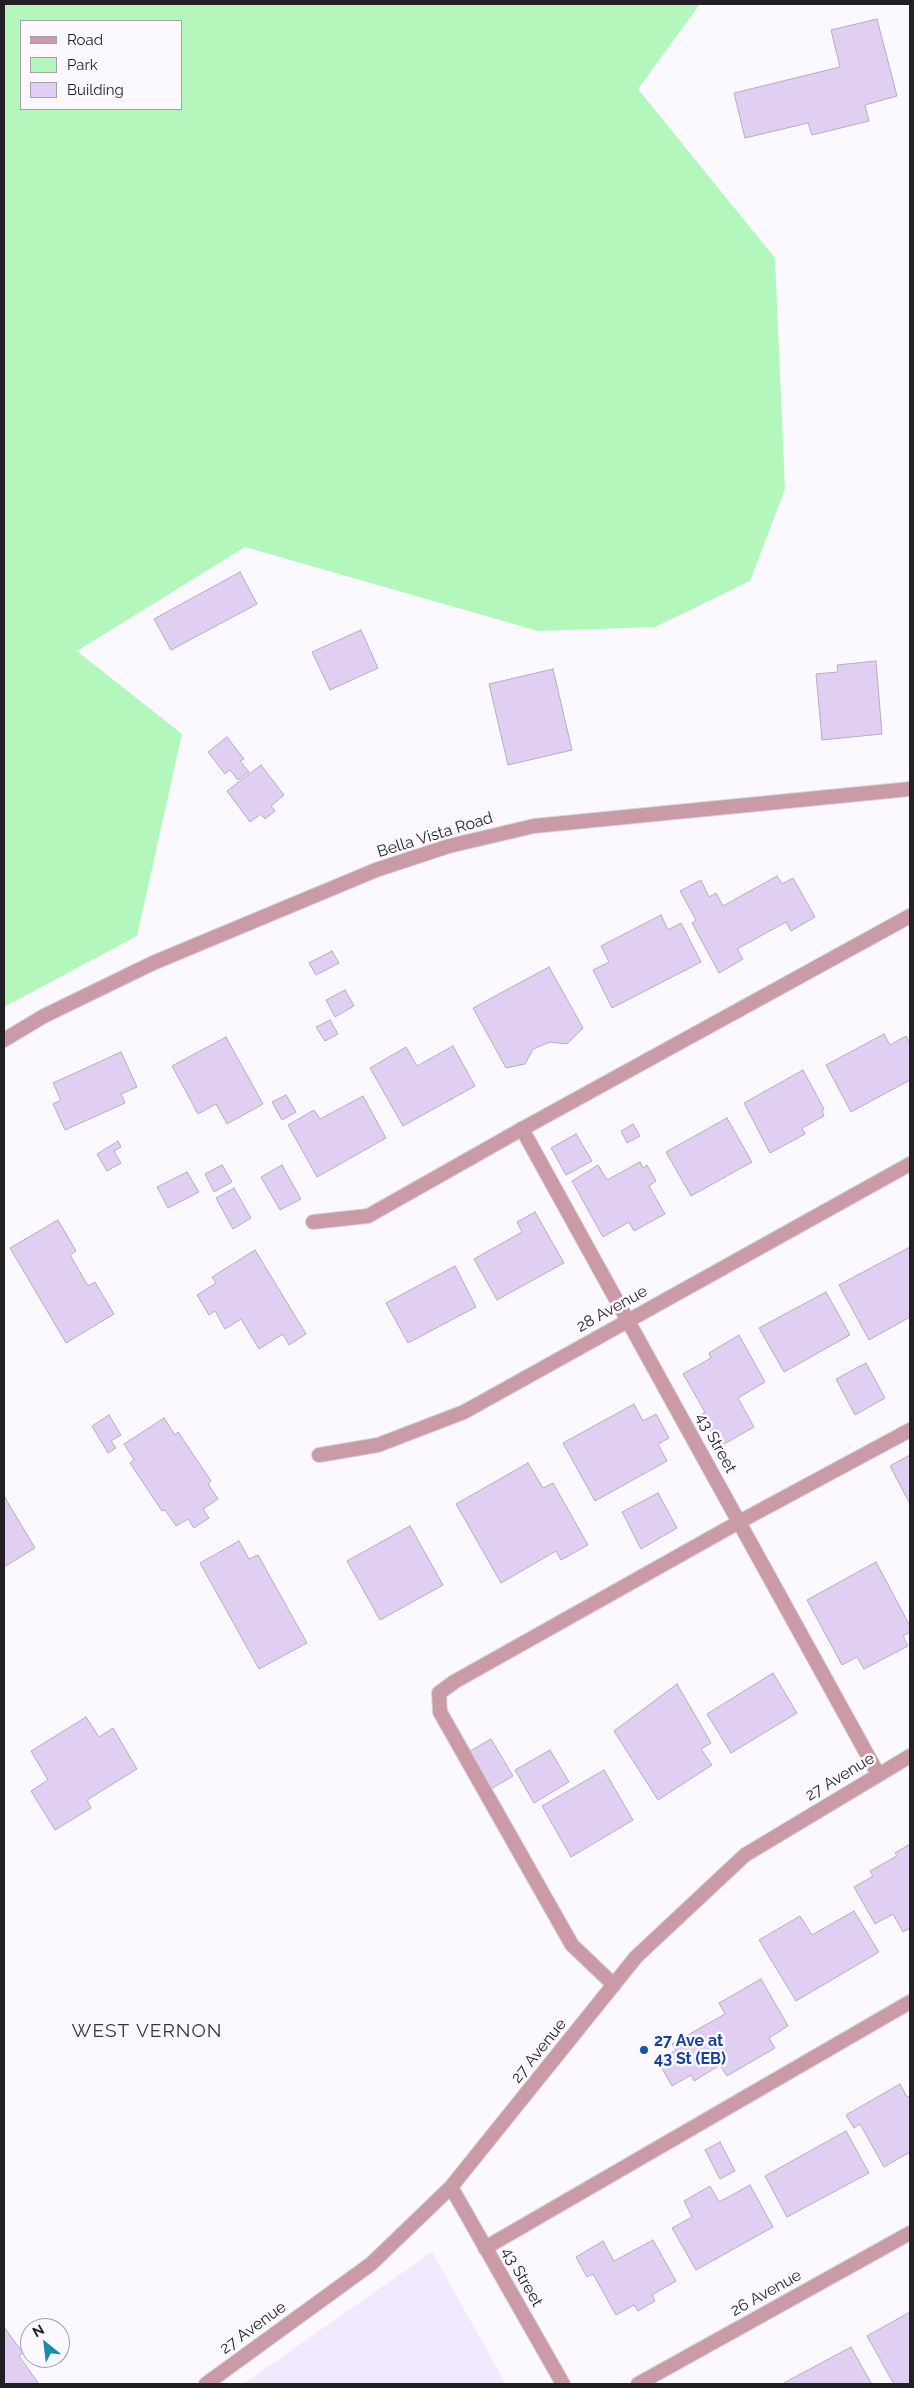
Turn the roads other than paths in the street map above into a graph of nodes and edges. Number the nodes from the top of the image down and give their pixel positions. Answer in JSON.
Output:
{"nodes":[{"id":1,"x":910,"y":789,"type":"edge"},
{"id":2,"x":910,"y":916,"type":"edge"},
{"id":3,"x":4,"y":1040,"type":"edge"},
{"id":4,"x":522,"y":1129,"type":"junction"},
{"id":5,"x":910,"y":1164,"type":"edge"},
{"id":6,"x":313,"y":1222,"type":"dead end"},
{"id":7,"x":628,"y":1321,"type":"junction"},
{"id":8,"x":910,"y":1430,"type":"edge"},
{"id":9,"x":320,"y":1455,"type":"dead end"},
{"id":10,"x":739,"y":1522,"type":"junction"},
{"id":11,"x":910,"y":1756,"type":"edge"},
{"id":12,"x":878,"y":1774,"type":"junction"},
{"id":13,"x":614,"y":1985,"type":"junction"},
{"id":14,"x":910,"y":2002,"type":"edge"},
{"id":15,"x":450,"y":2187,"type":"junction"},
{"id":16,"x":910,"y":2232,"type":"edge"},
{"id":17,"x":485,"y":2248,"type":"junction"},
{"id":18,"x":206,"y":2384,"type":"edge"},
{"id":19,"x":563,"y":2384,"type":"edge"},
{"id":20,"x":638,"y":2384,"type":"edge"}],
"edges":[{"from":1,"to":3,"type":"street","name":"Bella Vista Road"},
{"from":2,"to":4,"type":"street"},
{"from":4,"to":6,"type":"street"},
{"from":4,"to":7,"type":"street","name":"43 Street"},
{"from":5,"to":7,"type":"street","name":"28 Avenue"},
{"from":7,"to":9,"type":"street","name":"28 Avenue"},
{"from":7,"to":10,"type":"street","name":"43 Street"},
{"from":8,"to":10,"type":"street"},
{"from":10,"to":12,"type":"street","name":"43 Street"},
{"from":10,"to":13,"type":"street"},
{"from":11,"to":12,"type":"street","name":"27 Avenue"},
{"from":12,"to":13,"type":"street","name":"27 Avenue"},
{"from":13,"to":15,"type":"street","name":"27 Avenue"},
{"from":14,"to":17,"type":"street"},
{"from":15,"to":17,"type":"street","name":"43 Street"},
{"from":15,"to":18,"type":"street","name":"27 Avenue"},
{"from":16,"to":20,"type":"street","name":"26 Avenue"},
{"from":17,"to":19,"type":"street","name":"43 Street"}]}
